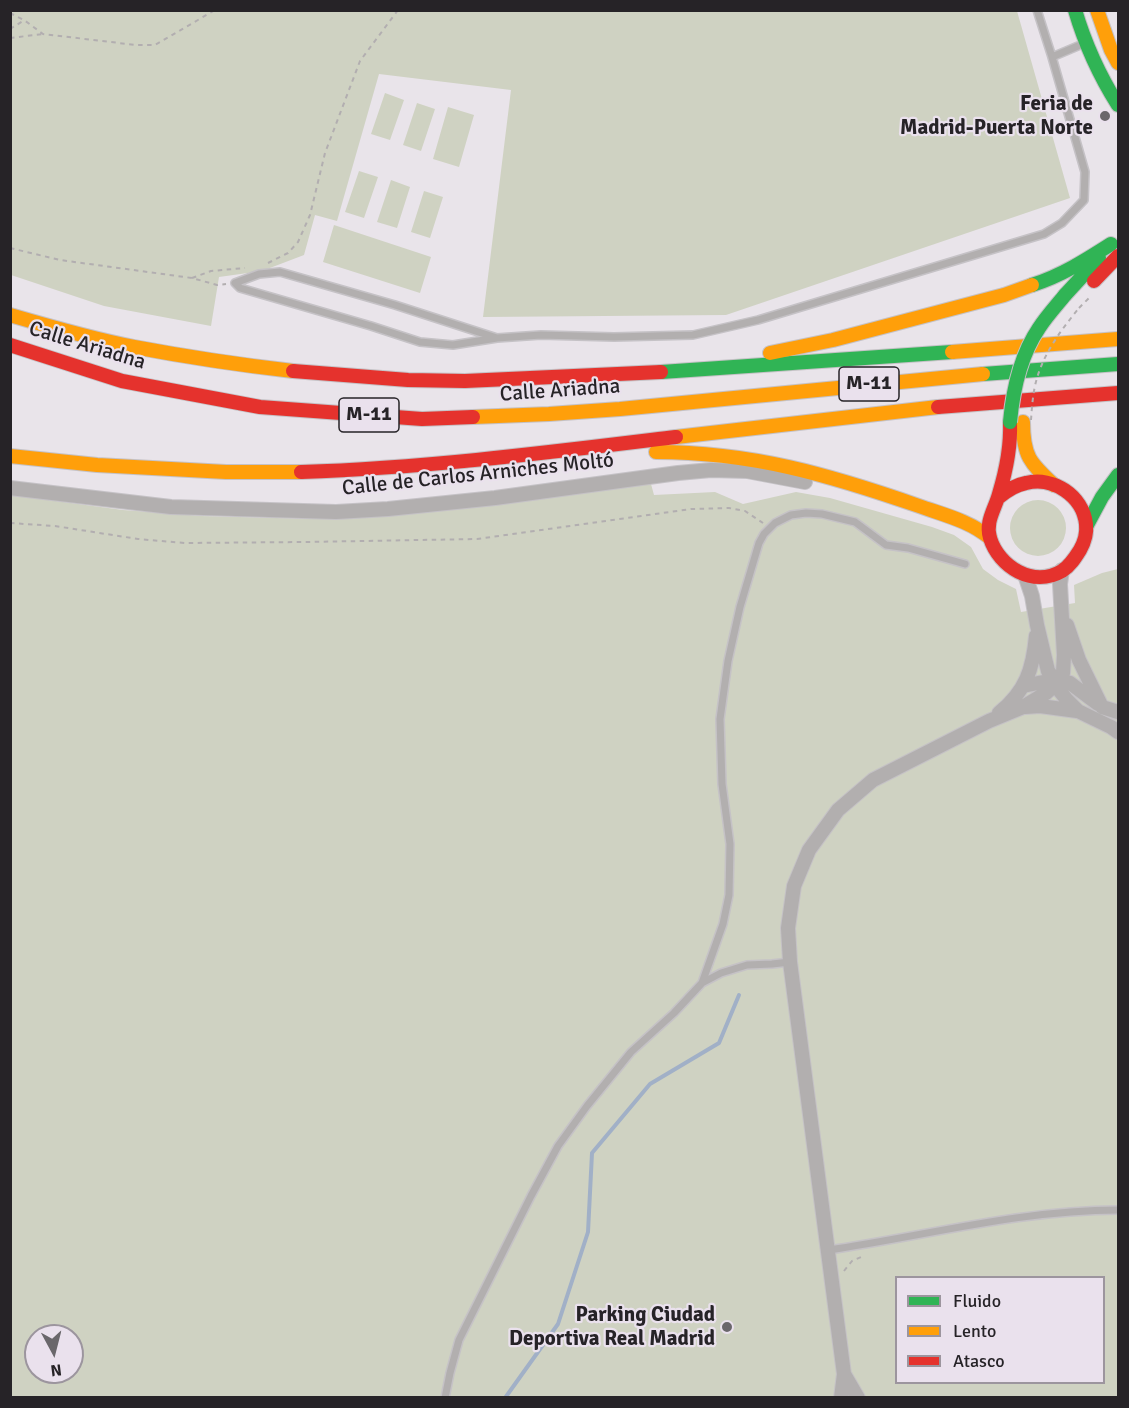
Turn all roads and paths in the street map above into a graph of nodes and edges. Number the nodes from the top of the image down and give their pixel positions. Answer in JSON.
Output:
{"nodes":[{"id":1,"x":215,"y":10,"type":"edge"},
{"id":2,"x":398,"y":10,"type":"edge"},
{"id":3,"x":1037,"y":10,"type":"edge"},
{"id":4,"x":1075,"y":10,"type":"edge"},
{"id":5,"x":1096,"y":10,"type":"edge"},
{"id":6,"x":10,"y":13,"type":"edge"},
{"id":7,"x":24,"y":20,"type":"junction"},
{"id":8,"x":10,"y":29,"type":"edge"},
{"id":9,"x":43,"y":34,"type":"junction"},
{"id":10,"x":10,"y":38,"type":"edge"},
{"id":11,"x":1085,"y":43,"type":"junction"},
{"id":12,"x":1052,"y":57,"type":"junction"},
{"id":13,"x":1119,"y":63,"type":"edge"},
{"id":14,"x":1119,"y":105,"type":"edge"},
{"id":15,"x":1115,"y":240,"type":"edge"},
{"id":16,"x":10,"y":248,"type":"edge"},
{"id":17,"x":1119,"y":256,"type":"edge"},
{"id":18,"x":261,"y":266,"type":"dead end"},
{"id":19,"x":250,"y":267,"type":"dead end"},
{"id":20,"x":192,"y":278,"type":"junction"},
{"id":21,"x":235,"y":283,"type":"junction"},
{"id":22,"x":1073,"y":302,"type":"junction"},
{"id":23,"x":10,"y":315,"type":"edge"},
{"id":24,"x":497,"y":338,"type":"junction"},
{"id":25,"x":1119,"y":339,"type":"edge"},
{"id":26,"x":10,"y":345,"type":"edge"},
{"id":27,"x":1119,"y":364,"type":"edge"},
{"id":28,"x":43,"y":370,"type":"dead end"},
{"id":29,"x":684,"y":371,"type":"junction"},
{"id":30,"x":122,"y":381,"type":"junction"},
{"id":31,"x":1119,"y":393,"type":"edge"},
{"id":32,"x":1021,"y":422,"type":"junction"},
{"id":33,"x":572,"y":450,"type":"junction"},
{"id":34,"x":10,"y":456,"type":"edge"},
{"id":35,"x":1119,"y":476,"type":"edge"},
{"id":36,"x":1054,"y":485,"type":"junction"},
{"id":37,"x":10,"y":488,"type":"edge"},
{"id":38,"x":998,"y":498,"type":"junction"},
{"id":39,"x":945,"y":515,"type":"junction"},
{"id":40,"x":10,"y":523,"type":"edge"},
{"id":41,"x":1087,"y":525,"type":"junction"},
{"id":42,"x":770,"y":527,"type":"junction"},
{"id":43,"x":990,"y":538,"type":"junction"},
{"id":44,"x":965,"y":564,"type":"dead end"},
{"id":45,"x":1062,"y":570,"type":"junction"},
{"id":46,"x":1025,"y":575,"type":"junction"},
{"id":47,"x":1062,"y":609,"type":"junction"},
{"id":48,"x":1037,"y":625,"type":"junction"},
{"id":49,"x":1057,"y":683,"type":"junction"},
{"id":50,"x":1023,"y":686,"type":"junction"},
{"id":51,"x":1023,"y":707,"type":"junction"},
{"id":52,"x":1102,"y":707,"type":"junction"},
{"id":53,"x":1078,"y":711,"type":"junction"},
{"id":54,"x":1119,"y":712,"type":"edge"},
{"id":55,"x":989,"y":721,"type":"junction"},
{"id":56,"x":1119,"y":721,"type":"edge"},
{"id":57,"x":1119,"y":732,"type":"edge"},
{"id":58,"x":790,"y":962,"type":"junction"},
{"id":59,"x":702,"y":983,"type":"junction"},
{"id":60,"x":1119,"y":1210,"type":"edge"},
{"id":61,"x":858,"y":1246,"type":"junction"},
{"id":62,"x":829,"y":1250,"type":"junction"},
{"id":63,"x":841,"y":1280,"type":"dead end"},
{"id":64,"x":844,"y":1374,"type":"junction"},
{"id":65,"x":445,"y":1398,"type":"edge"},
{"id":66,"x":841,"y":1398,"type":"edge"},
{"id":67,"x":858,"y":1398,"type":"edge"}],
"edges":[{"from":1,"to":9,"type":"path"},
{"from":2,"to":18,"type":"path"},
{"from":3,"to":12,"type":"lane"},
{"from":4,"to":11,"type":"main road"},
{"from":5,"to":13,"type":"main road"},
{"from":6,"to":7,"type":"path"},
{"from":7,"to":8,"type":"path"},
{"from":7,"to":9,"type":"path"},
{"from":9,"to":10,"type":"path"},
{"from":11,"to":12,"type":"lane"},
{"from":11,"to":14,"type":"main road"},
{"from":12,"to":24,"type":"lane"},
{"from":15,"to":22,"type":"main road"},
{"from":15,"to":29,"type":"main road"},
{"from":16,"to":20,"type":"path"},
{"from":17,"to":22,"type":"main road"},
{"from":19,"to":20,"type":"path"},
{"from":20,"to":21,"type":"path"},
{"from":21,"to":24,"type":"lane"},
{"from":21,"to":24,"type":"lane"},
{"from":22,"to":32,"type":"path","bridge":true},
{"from":22,"to":32,"type":"main road","bridge":true},
{"from":23,"to":29,"type":"main road","name":"Calle Ariadna","number":"M-11"},
{"from":25,"to":29,"type":"main road","name":"Calle Ariadna","number":"M-11"},
{"from":26,"to":30,"type":"main road","name":"Calle Ariadna","number":"M-11"},
{"from":27,"to":30,"type":"main road","name":"Calle Ariadna","number":"M-11"},
{"from":28,"to":30,"type":"main road"},
{"from":31,"to":33,"type":"main road"},
{"from":32,"to":36,"type":"main road"},
{"from":32,"to":38,"type":"main road"},
{"from":33,"to":34,"type":"main road"},
{"from":33,"to":39,"type":"main road"},
{"from":35,"to":41,"type":"main road"},
{"from":36,"to":38,"type":"main road"},
{"from":36,"to":41,"type":"main road"},
{"from":37,"to":39,"type":"street","name":"Calle de Carlos Arniches Moltó"},
{"from":38,"to":43,"type":"main road"},
{"from":39,"to":43,"type":"main road"},
{"from":40,"to":42,"type":"path"},
{"from":41,"to":45,"type":"main road"},
{"from":42,"to":44,"type":"lane"},
{"from":42,"to":59,"type":"lane"},
{"from":43,"to":46,"type":"main road"},
{"from":45,"to":46,"type":"main road"},
{"from":45,"to":47,"type":"street"},
{"from":46,"to":48,"type":"street"},
{"from":47,"to":49,"type":"street"},
{"from":47,"to":52,"type":"street"},
{"from":48,"to":49,"type":"street"},
{"from":48,"to":50,"type":"street"},
{"from":49,"to":50,"type":"street"},
{"from":49,"to":51,"type":"street"},
{"from":49,"to":52,"type":"street"},
{"from":49,"to":53,"type":"street"},
{"from":50,"to":55,"type":"street"},
{"from":51,"to":53,"type":"street"},
{"from":51,"to":55,"type":"street"},
{"from":52,"to":54,"type":"street"},
{"from":52,"to":56,"type":"street"},
{"from":53,"to":57,"type":"street"},
{"from":55,"to":58,"type":"street"},
{"from":58,"to":59,"type":"lane"},
{"from":58,"to":62,"type":"street"},
{"from":59,"to":65,"type":"lane"},
{"from":60,"to":61,"type":"lane"},
{"from":61,"to":62,"type":"lane"},
{"from":61,"to":63,"type":"path"},
{"from":62,"to":64,"type":"street"},
{"from":64,"to":66,"type":"street"},
{"from":64,"to":67,"type":"street"}]}
